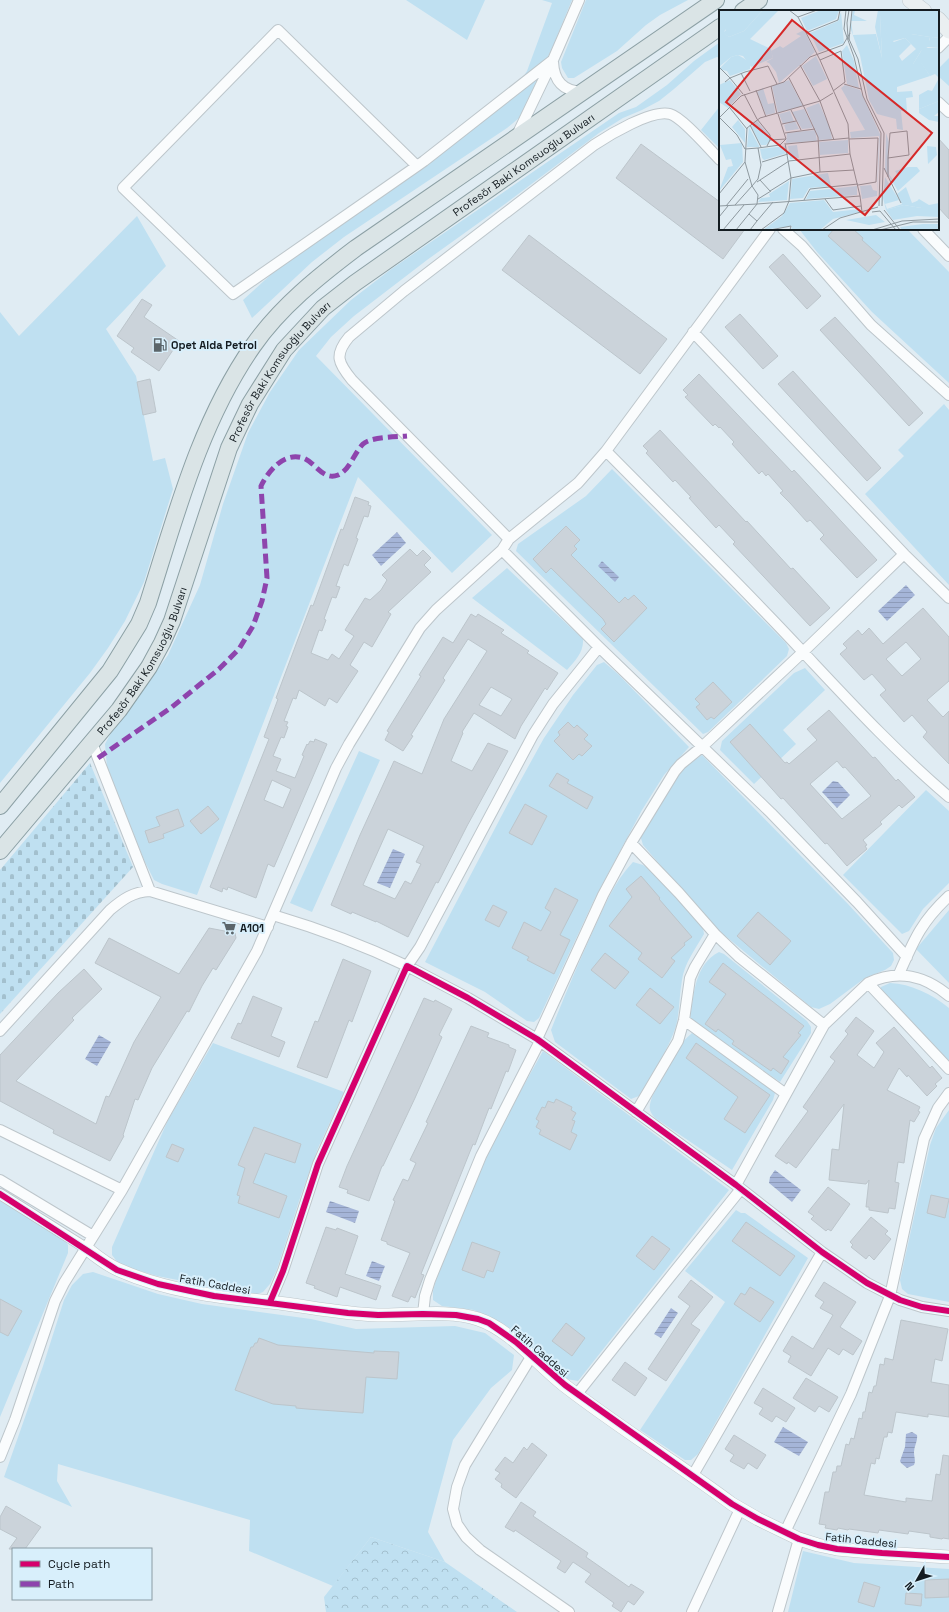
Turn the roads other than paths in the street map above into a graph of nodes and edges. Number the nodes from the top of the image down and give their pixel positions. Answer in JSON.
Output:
{"nodes":[{"id":1,"x":579,"y":0,"type":"edge"},
{"id":2,"x":716,"y":0,"type":"edge"},
{"id":3,"x":759,"y":0,"type":"edge"},
{"id":4,"x":910,"y":0,"type":"edge"},
{"id":5,"x":920,"y":0,"type":"edge"},
{"id":6,"x":744,"y":10,"type":"edge"},
{"id":7,"x":923,"y":10,"type":"edge"},
{"id":8,"x":929,"y":10,"type":"edge"},
{"id":9,"x":939,"y":20,"type":"edge"},
{"id":10,"x":939,"y":24,"type":"edge"},
{"id":11,"x":719,"y":28,"type":"edge"},
{"id":12,"x":949,"y":31,"type":"edge"},
{"id":13,"x":949,"y":37,"type":"edge"},
{"id":14,"x":939,"y":47,"type":"edge"},
{"id":15,"x":553,"y":60,"type":"junction"},
{"id":16,"x":582,"y":92,"type":"junction"},
{"id":17,"x":939,"y":103,"type":"edge"},
{"id":18,"x":949,"y":112,"type":"edge"},
{"id":19,"x":516,"y":139,"type":"junction"},
{"id":20,"x":719,"y":159,"type":"edge"},
{"id":21,"x":418,"y":166,"type":"junction"},
{"id":22,"x":769,"y":230,"type":"edge"},
{"id":23,"x":784,"y":230,"type":"edge"},
{"id":24,"x":924,"y":230,"type":"edge"},
{"id":25,"x":949,"y":256,"type":"edge"},
{"id":26,"x":693,"y":332,"type":"junction"},
{"id":27,"x":949,"y":395,"type":"edge"},
{"id":28,"x":606,"y":451,"type":"junction"},
{"id":29,"x":509,"y":540,"type":"junction"},
{"id":30,"x":502,"y":550,"type":"junction"},
{"id":31,"x":904,"y":554,"type":"junction"},
{"id":32,"x":949,"y":598,"type":"edge"},
{"id":33,"x":599,"y":647,"type":"junction"},
{"id":34,"x":803,"y":652,"type":"junction"},
{"id":35,"x":92,"y":743,"type":"junction"},
{"id":36,"x":703,"y":746,"type":"junction"},
{"id":37,"x":949,"y":797,"type":"edge"},
{"id":38,"x":0,"y":806,"type":"edge"},
{"id":39,"x":631,"y":843,"type":"junction"},
{"id":40,"x":0,"y":851,"type":"edge"},
{"id":41,"x":150,"y":891,"type":"junction"},
{"id":42,"x":949,"y":896,"type":"edge"},
{"id":43,"x":273,"y":915,"type":"junction"},
{"id":44,"x":268,"y":927,"type":"junction"},
{"id":45,"x":715,"y":934,"type":"junction"},
{"id":46,"x":907,"y":957,"type":"junction"},
{"id":47,"x":407,"y":966,"type":"junction"},
{"id":48,"x":899,"y":974,"type":"junction"},
{"id":49,"x":868,"y":983,"type":"junction"},
{"id":50,"x":949,"y":996,"type":"edge"},
{"id":51,"x":684,"y":1020,"type":"junction"},
{"id":52,"x":824,"y":1025,"type":"junction"},
{"id":53,"x":0,"y":1031,"type":"edge"},
{"id":54,"x":538,"y":1040,"type":"junction"},
{"id":55,"x":949,"y":1069,"type":"edge"},
{"id":56,"x":949,"y":1093,"type":"edge"},
{"id":57,"x":786,"y":1094,"type":"junction"},
{"id":58,"x":636,"y":1112,"type":"junction"},
{"id":59,"x":0,"y":1130,"type":"edge"},
{"id":60,"x":0,"y":1180,"type":"edge"},
{"id":61,"x":738,"y":1187,"type":"junction"},
{"id":62,"x":122,"y":1190,"type":"junction"},
{"id":63,"x":0,"y":1194,"type":"edge"},
{"id":64,"x":93,"y":1236,"type":"junction"},
{"id":65,"x":86,"y":1248,"type":"junction"},
{"id":66,"x":822,"y":1252,"type":"junction"},
{"id":67,"x":890,"y":1296,"type":"junction"},
{"id":68,"x":270,"y":1302,"type":"junction"},
{"id":69,"x":949,"y":1311,"type":"edge"},
{"id":70,"x":423,"y":1314,"type":"junction"},
{"id":71,"x":531,"y":1357,"type":"junction"},
{"id":72,"x":577,"y":1394,"type":"junction"},
{"id":73,"x":3,"y":1441,"type":"edge"},
{"id":74,"x":0,"y":1457,"type":"edge"},
{"id":75,"x":693,"y":1475,"type":"junction"},
{"id":76,"x":740,"y":1509,"type":"junction"},
{"id":77,"x":786,"y":1532,"type":"junction"},
{"id":78,"x":799,"y":1539,"type":"junction"},
{"id":79,"x":949,"y":1557,"type":"edge"},
{"id":80,"x":569,"y":1612,"type":"edge"},
{"id":81,"x":692,"y":1612,"type":"edge"},
{"id":82,"x":778,"y":1612,"type":"edge"}],
"edges":[{"from":1,"to":15,"type":"street"},
{"from":2,"to":16,"type":"main road","name":"Profesör Baki Komsuoğlu Bulvarı"},
{"from":3,"to":6,"type":"main road"},
{"from":4,"to":7,"type":"main road"},
{"from":5,"to":8,"type":"main road"},
{"from":9,"to":12,"type":"main road"},
{"from":10,"to":12,"type":"main road"},
{"from":11,"to":35,"type":"main road","name":"Profesör Baki Komsuoğlu Bulvarı"},
{"from":13,"to":14,"type":"street"},
{"from":15,"to":16,"type":"street"},
{"from":15,"to":19,"type":"street"},
{"from":15,"to":21,"type":"street"},
{"from":16,"to":19,"type":"main road","name":"Profesör Baki Komsuoğlu Bulvarı"},
{"from":17,"to":18,"type":"street"},
{"from":19,"to":38,"type":"main road","name":"Profesör Baki Komsuoğlu Bulvarı"},
{"from":20,"to":29,"type":"street"},
{"from":21,"to":21,"type":"street"},
{"from":22,"to":26,"type":"street"},
{"from":23,"to":27,"type":"street"},
{"from":24,"to":25,"type":"street"},
{"from":26,"to":28,"type":"street"},
{"from":26,"to":31,"type":"street"},
{"from":28,"to":29,"type":"street"},
{"from":28,"to":34,"type":"street"},
{"from":29,"to":30,"type":"street"},
{"from":30,"to":33,"type":"street"},
{"from":30,"to":43,"type":"street"},
{"from":31,"to":32,"type":"street"},
{"from":31,"to":34,"type":"street"},
{"from":33,"to":36,"type":"street"},
{"from":33,"to":47,"type":"street"},
{"from":34,"to":36,"type":"street"},
{"from":34,"to":37,"type":"street"},
{"from":35,"to":40,"type":"main road","name":"Profesör Baki Komsuoğlu Bulvarı"},
{"from":35,"to":41,"type":"street"},
{"from":36,"to":39,"type":"street"},
{"from":36,"to":46,"type":"street"},
{"from":39,"to":45,"type":"street"},
{"from":39,"to":54,"type":"street"},
{"from":41,"to":44,"type":"street"},
{"from":41,"to":53,"type":"street"},
{"from":42,"to":46,"type":"street"},
{"from":43,"to":44,"type":"street"},
{"from":43,"to":47,"type":"street"},
{"from":44,"to":62,"type":"street"},
{"from":45,"to":51,"type":"street"},
{"from":45,"to":52,"type":"street"},
{"from":46,"to":48,"type":"street"},
{"from":47,"to":54,"type":"street"},
{"from":47,"to":68,"type":"street"},
{"from":48,"to":49,"type":"street"},
{"from":48,"to":50,"type":"street"},
{"from":49,"to":52,"type":"street"},
{"from":49,"to":55,"type":"street"},
{"from":51,"to":57,"type":"street"},
{"from":51,"to":58,"type":"street"},
{"from":52,"to":57,"type":"street"},
{"from":54,"to":58,"type":"street"},
{"from":54,"to":70,"type":"street"},
{"from":56,"to":67,"type":"street"},
{"from":57,"to":61,"type":"street"},
{"from":58,"to":61,"type":"street"},
{"from":59,"to":62,"type":"street"},
{"from":60,"to":64,"type":"street"},
{"from":61,"to":66,"type":"street"},
{"from":61,"to":72,"type":"street"},
{"from":62,"to":64,"type":"street"},
{"from":63,"to":65,"type":"street"},
{"from":64,"to":65,"type":"street"},
{"from":65,"to":68,"type":"street","name":"Fatih Caddesi"},
{"from":65,"to":73,"type":"street"},
{"from":66,"to":67,"type":"street"},
{"from":66,"to":75,"type":"street"},
{"from":67,"to":69,"type":"street"},
{"from":67,"to":77,"type":"street"},
{"from":68,"to":70,"type":"street","name":"Fatih Caddesi"},
{"from":70,"to":71,"type":"street","name":"Fatih Caddesi"},
{"from":71,"to":72,"type":"street","name":"Fatih Caddesi"},
{"from":71,"to":80,"type":"street"},
{"from":72,"to":75,"type":"street","name":"Fatih Caddesi"},
{"from":73,"to":74,"type":"street"},
{"from":75,"to":76,"type":"street","name":"Fatih Caddesi"},
{"from":76,"to":77,"type":"street","name":"Fatih Caddesi"},
{"from":76,"to":81,"type":"street"},
{"from":77,"to":78,"type":"street","name":"Fatih Caddesi"},
{"from":78,"to":79,"type":"street","name":"Fatih Caddesi"},
{"from":78,"to":82,"type":"street"}]}
